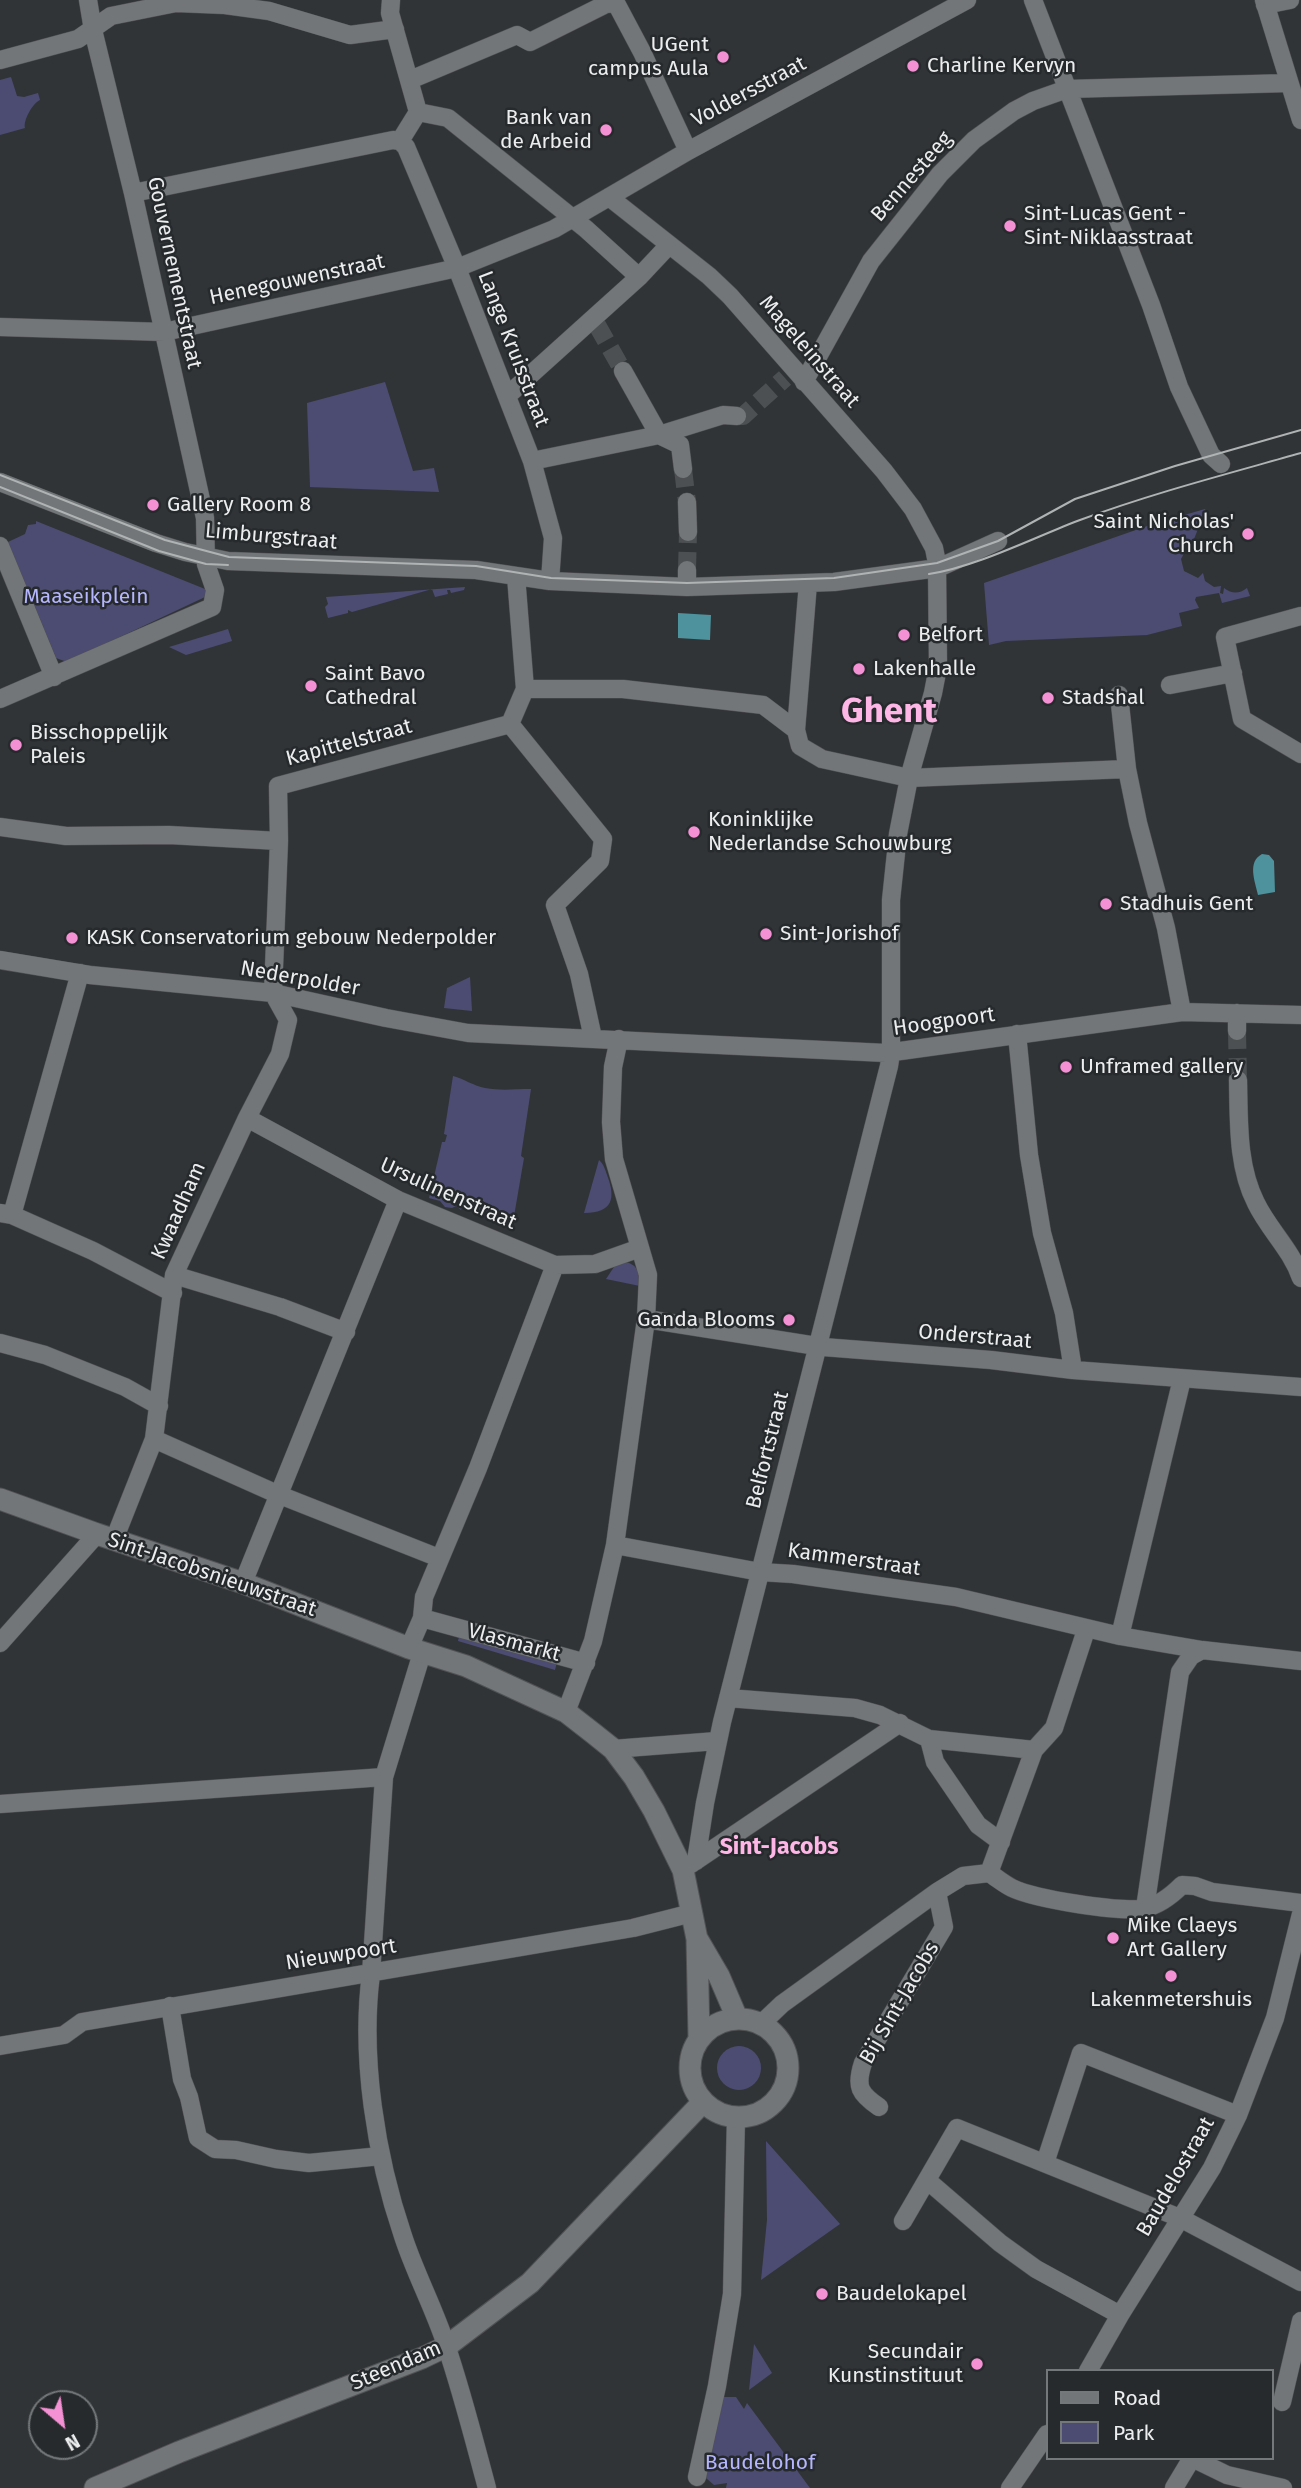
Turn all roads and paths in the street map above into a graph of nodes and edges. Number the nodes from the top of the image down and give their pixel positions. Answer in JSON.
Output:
{"nodes":[{"id":1,"x":88,"y":0,"type":"edge"},
{"id":2,"x":374,"y":0,"type":"edge"},
{"id":3,"x":967,"y":0,"type":"edge"},
{"id":4,"x":1033,"y":0,"type":"edge"},
{"id":5,"x":1290,"y":0,"type":"edge"},
{"id":6,"x":1264,"y":3,"type":"edge"},
{"id":7,"x":392,"y":14,"type":"edge"},
{"id":8,"x":93,"y":30,"type":"junction"},
{"id":9,"x":0,"y":60,"type":"edge"},
{"id":10,"x":410,"y":80,"type":"junction"},
{"id":11,"x":1289,"y":83,"type":"junction"},
{"id":12,"x":1067,"y":89,"type":"junction"},
{"id":13,"x":418,"y":112,"type":"junction"},
{"id":14,"x":1301,"y":120,"type":"edge"},
{"id":15,"x":400,"y":141,"type":"junction"},
{"id":16,"x":688,"y":151,"type":"junction"},
{"id":17,"x":133,"y":193,"type":"junction"},
{"id":18,"x":608,"y":197,"type":"junction"},
{"id":19,"x":572,"y":218,"type":"junction"},
{"id":20,"x":554,"y":229,"type":"joint"},
{"id":21,"x":669,"y":244,"type":"junction"},
{"id":22,"x":457,"y":268,"type":"junction"},
{"id":23,"x":639,"y":277,"type":"junction"},
{"id":24,"x":0,"y":327,"type":"edge"},
{"id":25,"x":164,"y":332,"type":"junction"},
{"id":26,"x":623,"y":371,"type":"tunnel mouth"},
{"id":27,"x":794,"y":377,"type":"junction"},
{"id":28,"x":507,"y":396,"type":"junction"},
{"id":29,"x":737,"y":416,"type":"tunnel mouth"},
{"id":30,"x":659,"y":435,"type":"junction"},
{"id":31,"x":532,"y":461,"type":"junction"},
{"id":32,"x":1221,"y":464,"type":"dead end"},
{"id":33,"x":683,"y":469,"type":"tunnel mouth"},
{"id":34,"x":0,"y":482,"type":"edge"},
{"id":35,"x":687,"y":502,"type":"tunnel mouth"},
{"id":36,"x":688,"y":532,"type":"tunnel mouth"},
{"id":37,"x":998,"y":541,"type":"dead end"},
{"id":38,"x":0,"y":546,"type":"edge"},
{"id":39,"x":206,"y":557,"type":"junction"},
{"id":40,"x":937,"y":568,"type":"junction"},
{"id":41,"x":516,"y":576,"type":"junction"},
{"id":42,"x":550,"y":581,"type":"junction"},
{"id":43,"x":808,"y":583,"type":"junction"},
{"id":44,"x":1301,"y":616,"type":"edge"},
{"id":45,"x":1233,"y":673,"type":"junction"},
{"id":46,"x":54,"y":677,"type":"junction"},
{"id":47,"x":1170,"y":685,"type":"dead end"},
{"id":48,"x":525,"y":689,"type":"junction"},
{"id":49,"x":1119,"y":695,"type":"dead end"},
{"id":50,"x":0,"y":699,"type":"edge"},
{"id":51,"x":510,"y":724,"type":"junction"},
{"id":52,"x":797,"y":735,"type":"junction"},
{"id":53,"x":1301,"y":754,"type":"edge"},
{"id":54,"x":1126,"y":769,"type":"junction"},
{"id":55,"x":909,"y":778,"type":"junction"},
{"id":56,"x":0,"y":827,"type":"edge"},
{"id":57,"x":279,"y":841,"type":"junction"},
{"id":58,"x":0,"y":960,"type":"edge"},
{"id":59,"x":80,"y":974,"type":"junction"},
{"id":60,"x":274,"y":993,"type":"junction"},
{"id":61,"x":1182,"y":1012,"type":"junction"},
{"id":62,"x":1237,"y":1013,"type":"junction"},
{"id":63,"x":1301,"y":1015,"type":"edge"},
{"id":64,"x":1237,"y":1031,"type":"tunnel mouth"},
{"id":65,"x":1017,"y":1034,"type":"junction"},
{"id":66,"x":593,"y":1038,"type":"junction"},
{"id":67,"x":619,"y":1039,"type":"junction"},
{"id":68,"x":891,"y":1053,"type":"junction"},
{"id":69,"x":1238,"y":1080,"type":"tunnel mouth"},
{"id":70,"x":247,"y":1118,"type":"junction"},
{"id":71,"x":398,"y":1200,"type":"junction"},
{"id":72,"x":6,"y":1214,"type":"edge"},
{"id":73,"x":640,"y":1248,"type":"junction"},
{"id":74,"x":555,"y":1265,"type":"junction"},
{"id":75,"x":174,"y":1275,"type":"junction"},
{"id":76,"x":1301,"y":1278,"type":"edge"},
{"id":77,"x":173,"y":1293,"type":"junction"},
{"id":78,"x":646,"y":1319,"type":"junction"},
{"id":79,"x":346,"y":1332,"type":"junction"},
{"id":80,"x":0,"y":1343,"type":"edge"},
{"id":81,"x":818,"y":1346,"type":"junction"},
{"id":82,"x":1073,"y":1370,"type":"junction"},
{"id":83,"x":1182,"y":1379,"type":"junction"},
{"id":84,"x":1301,"y":1387,"type":"edge"},
{"id":85,"x":159,"y":1406,"type":"junction"},
{"id":86,"x":154,"y":1439,"type":"junction"},
{"id":87,"x":277,"y":1494,"type":"junction"},
{"id":88,"x":0,"y":1499,"type":"edge"},
{"id":89,"x":105,"y":1537,"type":"junction"},
{"id":90,"x":615,"y":1545,"type":"junction"},
{"id":91,"x":439,"y":1558,"type":"junction"},
{"id":92,"x":760,"y":1572,"type":"junction"},
{"id":93,"x":243,"y":1583,"type":"junction"},
{"id":94,"x":422,"y":1618,"type":"junction"},
{"id":95,"x":1086,"y":1630,"type":"junction"},
{"id":96,"x":1120,"y":1636,"type":"junction"},
{"id":97,"x":0,"y":1643,"type":"edge"},
{"id":98,"x":415,"y":1650,"type":"junction"},
{"id":99,"x":1202,"y":1650,"type":"junction"},
{"id":100,"x":1301,"y":1661,"type":"edge"},
{"id":101,"x":586,"y":1663,"type":"junction"},
{"id":102,"x":728,"y":1698,"type":"junction"},
{"id":103,"x":566,"y":1712,"type":"junction"},
{"id":104,"x":900,"y":1723,"type":"junction"},
{"id":105,"x":929,"y":1739,"type":"junction"},
{"id":106,"x":717,"y":1741,"type":"junction"},
{"id":107,"x":613,"y":1749,"type":"junction"},
{"id":108,"x":1034,"y":1750,"type":"junction"},
{"id":109,"x":384,"y":1777,"type":"junction"},
{"id":110,"x":0,"y":1804,"type":"edge"},
{"id":111,"x":1001,"y":1842,"type":"junction"},
{"id":112,"x":690,"y":1866,"type":"junction"},
{"id":113,"x":989,"y":1873,"type":"junction"},
{"id":114,"x":937,"y":1892,"type":"junction"},
{"id":115,"x":1301,"y":1903,"type":"edge"},
{"id":116,"x":1145,"y":1908,"type":"junction"},
{"id":117,"x":692,"y":1913,"type":"junction"},
{"id":118,"x":1301,"y":1914,"type":"edge"},
{"id":119,"x":697,"y":1939,"type":"junction"},
{"id":120,"x":371,"y":1974,"type":"junction"},
{"id":121,"x":170,"y":2006,"type":"junction"},
{"id":122,"x":737,"y":2018,"type":"junction"},
{"id":123,"x":762,"y":2024,"type":"junction"},
{"id":124,"x":699,"y":2038,"type":"junction"},
{"id":125,"x":0,"y":2046,"type":"edge"},
{"id":126,"x":703,"y":2102,"type":"junction"},
{"id":127,"x":879,"y":2108,"type":"dead end"},
{"id":128,"x":1238,"y":2115,"type":"junction"},
{"id":129,"x":736,"y":2117,"type":"junction"},
{"id":130,"x":381,"y":2155,"type":"junction"},
{"id":131,"x":1045,"y":2163,"type":"junction"},
{"id":132,"x":928,"y":2181,"type":"junction"},
{"id":133,"x":1180,"y":2218,"type":"junction"},
{"id":134,"x":903,"y":2221,"type":"dead end"},
{"id":135,"x":1301,"y":2282,"type":"edge"},
{"id":136,"x":1119,"y":2315,"type":"junction"},
{"id":137,"x":1301,"y":2321,"type":"edge"},
{"id":138,"x":447,"y":2346,"type":"junction"},
{"id":139,"x":1089,"y":2369,"type":"edge"},
{"id":140,"x":1282,"y":2402,"type":"dead end"},
{"id":141,"x":1046,"y":2435,"type":"edge"},
{"id":142,"x":1191,"y":2460,"type":"edge"},
{"id":143,"x":1196,"y":2460,"type":"edge"},
{"id":144,"x":697,"y":2477,"type":"dead end"},
{"id":145,"x":95,"y":2488,"type":"edge"},
{"id":146,"x":487,"y":2488,"type":"edge"},
{"id":147,"x":1010,"y":2488,"type":"edge"},
{"id":148,"x":1174,"y":2488,"type":"edge"},
{"id":149,"x":1283,"y":2488,"type":"edge"}],
"edges":[{"from":1,"to":8,"type":"street","name":"Gouvernementstraat"},
{"from":2,"to":7,"type":"street"},
{"from":3,"to":16,"type":"street","name":"Voldersstraat"},
{"from":4,"to":12,"type":"street"},
{"from":5,"to":6,"type":"street"},
{"from":6,"to":11,"type":"street"},
{"from":7,"to":8,"type":"street"},
{"from":7,"to":10,"type":"street"},
{"from":8,"to":9,"type":"street"},
{"from":8,"to":17,"type":"street","name":"Gouvernementstraat"},
{"from":10,"to":13,"type":"street"},
{"from":10,"to":16,"type":"street"},
{"from":11,"to":12,"type":"street","name":"Bennesteeg"},
{"from":11,"to":14,"type":"street"},
{"from":12,"to":27,"type":"street","name":"Bennesteeg"},
{"from":12,"to":32,"type":"street"},
{"from":13,"to":15,"type":"street"},
{"from":13,"to":19,"type":"street"},
{"from":15,"to":17,"type":"street"},
{"from":15,"to":22,"type":"street","name":"Lange Kruisstraat"},
{"from":16,"to":18,"type":"street","name":"Voldersstraat"},
{"from":17,"to":25,"type":"street","name":"Gouvernementstraat"},
{"from":18,"to":19,"type":"street","name":"Voldersstraat"},
{"from":18,"to":21,"type":"street","name":"Mageleinstraat"},
{"from":19,"to":20,"type":"street","name":"Voldersstraat"},
{"from":19,"to":23,"type":"street"},
{"from":20,"to":22,"type":"street","name":"Henegouwenstraat"},
{"from":21,"to":23,"type":"street"},
{"from":21,"to":27,"type":"street","name":"Mageleinstraat"},
{"from":22,"to":25,"type":"street","name":"Henegouwenstraat"},
{"from":22,"to":28,"type":"street","name":"Lange Kruisstraat"},
{"from":23,"to":28,"type":"street"},
{"from":24,"to":25,"type":"street","name":"Henegouwenstraat"},
{"from":25,"to":39,"type":"street","name":"Gouvernementstraat"},
{"from":26,"to":30,"type":"street"},
{"from":27,"to":40,"type":"street","name":"Mageleinstraat"},
{"from":28,"to":31,"type":"street","name":"Lange Kruisstraat"},
{"from":29,"to":30,"type":"street"},
{"from":30,"to":31,"type":"street"},
{"from":30,"to":33,"type":"street"},
{"from":31,"to":42,"type":"street","name":"Lange Kruisstraat"},
{"from":34,"to":39,"type":"street","name":"Limburgstraat"},
{"from":35,"to":36,"type":"street"},
{"from":37,"to":40,"type":"street","name":"Limburgstraat"},
{"from":38,"to":46,"type":"street"},
{"from":39,"to":41,"type":"street","name":"Limburgstraat"},
{"from":39,"to":46,"type":"street","name":"Gouvernementstraat"},
{"from":40,"to":43,"type":"street","name":"Limburgstraat"},
{"from":40,"to":55,"type":"street","name":"Mageleinstraat"},
{"from":41,"to":42,"type":"street","name":"Limburgstraat"},
{"from":41,"to":48,"type":"street"},
{"from":42,"to":43,"type":"street","name":"Limburgstraat"},
{"from":43,"to":52,"type":"street"},
{"from":44,"to":45,"type":"street"},
{"from":45,"to":47,"type":"street"},
{"from":45,"to":53,"type":"street"},
{"from":46,"to":50,"type":"street"},
{"from":48,"to":51,"type":"street"},
{"from":48,"to":52,"type":"street"},
{"from":49,"to":54,"type":"street"},
{"from":51,"to":57,"type":"street","name":"Kapittelstraat"},
{"from":51,"to":66,"type":"street"},
{"from":52,"to":55,"type":"street"},
{"from":54,"to":55,"type":"street"},
{"from":54,"to":61,"type":"street"},
{"from":55,"to":68,"type":"street","name":"Belfortstraat"},
{"from":56,"to":57,"type":"street"},
{"from":57,"to":60,"type":"street","name":"Kapittelstraat"},
{"from":58,"to":59,"type":"street","name":"Nederpolder"},
{"from":59,"to":60,"type":"street","name":"Nederpolder"},
{"from":59,"to":72,"type":"street"},
{"from":60,"to":66,"type":"street","name":"Nederpolder"},
{"from":60,"to":70,"type":"street","name":"Kwaadham"},
{"from":61,"to":62,"type":"street","name":"Hoogpoort"},
{"from":61,"to":65,"type":"street","name":"Hoogpoort"},
{"from":62,"to":63,"type":"street","name":"Hoogpoort"},
{"from":62,"to":64,"type":"street"},
{"from":65,"to":68,"type":"street","name":"Hoogpoort"},
{"from":65,"to":82,"type":"street"},
{"from":66,"to":67,"type":"street","name":"Hoogpoort"},
{"from":67,"to":68,"type":"street","name":"Hoogpoort"},
{"from":67,"to":73,"type":"street"},
{"from":68,"to":81,"type":"street","name":"Belfortstraat"},
{"from":69,"to":76,"type":"street"},
{"from":70,"to":71,"type":"street","name":"Ursulinenstraat"},
{"from":70,"to":75,"type":"street","name":"Kwaadham"},
{"from":71,"to":74,"type":"street","name":"Ursulinenstraat"},
{"from":71,"to":79,"type":"street"},
{"from":72,"to":77,"type":"street"},
{"from":73,"to":74,"type":"street","name":"Ursulinenstraat"},
{"from":73,"to":78,"type":"street"},
{"from":74,"to":91,"type":"street"},
{"from":75,"to":77,"type":"street","name":"Kwaadham"},
{"from":75,"to":79,"type":"street"},
{"from":77,"to":85,"type":"street","name":"Kwaadham"},
{"from":78,"to":81,"type":"street","name":"Onderstraat"},
{"from":78,"to":90,"type":"street"},
{"from":79,"to":87,"type":"street"},
{"from":80,"to":85,"type":"street"},
{"from":81,"to":82,"type":"street","name":"Onderstraat"},
{"from":81,"to":92,"type":"street","name":"Belfortstraat"},
{"from":82,"to":83,"type":"street","name":"Onderstraat"},
{"from":83,"to":84,"type":"street","name":"Onderstraat"},
{"from":83,"to":96,"type":"street"},
{"from":85,"to":86,"type":"street","name":"Kwaadham"},
{"from":86,"to":87,"type":"street"},
{"from":86,"to":89,"type":"street","name":"Kwaadham"},
{"from":87,"to":91,"type":"street"},
{"from":87,"to":93,"type":"street"},
{"from":88,"to":89,"type":"street","name":"Sint-Jacobsnieuwstraat"},
{"from":89,"to":93,"type":"street","name":"Sint-Jacobsnieuwstraat"},
{"from":89,"to":97,"type":"street"},
{"from":90,"to":92,"type":"street","name":"Kammerstraat"},
{"from":90,"to":101,"type":"street"},
{"from":91,"to":94,"type":"street"},
{"from":92,"to":95,"type":"street","name":"Kammerstraat"},
{"from":92,"to":102,"type":"street","name":"Belfortstraat"},
{"from":93,"to":98,"type":"street","name":"Sint-Jacobsnieuwstraat"},
{"from":94,"to":98,"type":"street"},
{"from":94,"to":101,"type":"street","name":"Vlasmarkt"},
{"from":95,"to":96,"type":"street","name":"Kammerstraat"},
{"from":95,"to":108,"type":"street"},
{"from":96,"to":99,"type":"street","name":"Kammerstraat"},
{"from":98,"to":103,"type":"street","name":"Vlasmarkt"},
{"from":98,"to":109,"type":"street"},
{"from":99,"to":100,"type":"street","name":"Kammerstraat"},
{"from":99,"to":116,"type":"street"},
{"from":101,"to":103,"type":"street","name":"Vlasmarkt"},
{"from":102,"to":104,"type":"street"},
{"from":102,"to":106,"type":"street","name":"Belfortstraat"},
{"from":103,"to":107,"type":"street","name":"Vlasmarkt"},
{"from":104,"to":105,"type":"street"},
{"from":104,"to":112,"type":"street"},
{"from":105,"to":108,"type":"street"},
{"from":105,"to":111,"type":"street"},
{"from":106,"to":107,"type":"street"},
{"from":106,"to":112,"type":"street","name":"Belfortstraat"},
{"from":107,"to":112,"type":"street","name":"Vlasmarkt"},
{"from":108,"to":111,"type":"street"},
{"from":109,"to":110,"type":"street"},
{"from":109,"to":120,"type":"street"},
{"from":111,"to":113,"type":"street"},
{"from":112,"to":117,"type":"street","name":"Vlasmarkt"},
{"from":113,"to":114,"type":"street","name":"Bij Sint-Jacobs"},
{"from":113,"to":116,"type":"street"},
{"from":114,"to":123,"type":"street","name":"Bij Sint-Jacobs"},
{"from":114,"to":127,"type":"street","name":"Bij Sint-Jacobs"},
{"from":115,"to":116,"type":"street"},
{"from":117,"to":119,"type":"street","name":"Vlasmarkt"},
{"from":117,"to":120,"type":"street","name":"Nieuwpoort"},
{"from":118,"to":128,"type":"street","name":"Baudelostraat"},
{"from":119,"to":122,"type":"street"},
{"from":119,"to":124,"type":"street"},
{"from":120,"to":121,"type":"street","name":"Nieuwpoort"},
{"from":120,"to":130,"type":"street"},
{"from":121,"to":125,"type":"street","name":"Nieuwpoort"},
{"from":121,"to":130,"type":"street"},
{"from":122,"to":123,"type":"street"},
{"from":122,"to":124,"type":"street"},
{"from":123,"to":129,"type":"street"},
{"from":124,"to":126,"type":"street"},
{"from":126,"to":129,"type":"street"},
{"from":126,"to":138,"type":"street","name":"Steendam"},
{"from":128,"to":131,"type":"street"},
{"from":128,"to":133,"type":"street","name":"Baudelostraat"},
{"from":129,"to":144,"type":"street"},
{"from":130,"to":138,"type":"street"},
{"from":131,"to":132,"type":"street"},
{"from":131,"to":133,"type":"street"},
{"from":132,"to":134,"type":"street"},
{"from":132,"to":136,"type":"street"},
{"from":133,"to":135,"type":"street"},
{"from":133,"to":136,"type":"street","name":"Baudelostraat"},
{"from":136,"to":139,"type":"street","name":"Baudelostraat"},
{"from":137,"to":140,"type":"street"},
{"from":138,"to":145,"type":"street","name":"Steendam"},
{"from":138,"to":146,"type":"street"},
{"from":141,"to":147,"type":"street"},
{"from":142,"to":148,"type":"street"},
{"from":143,"to":149,"type":"street"}]}
